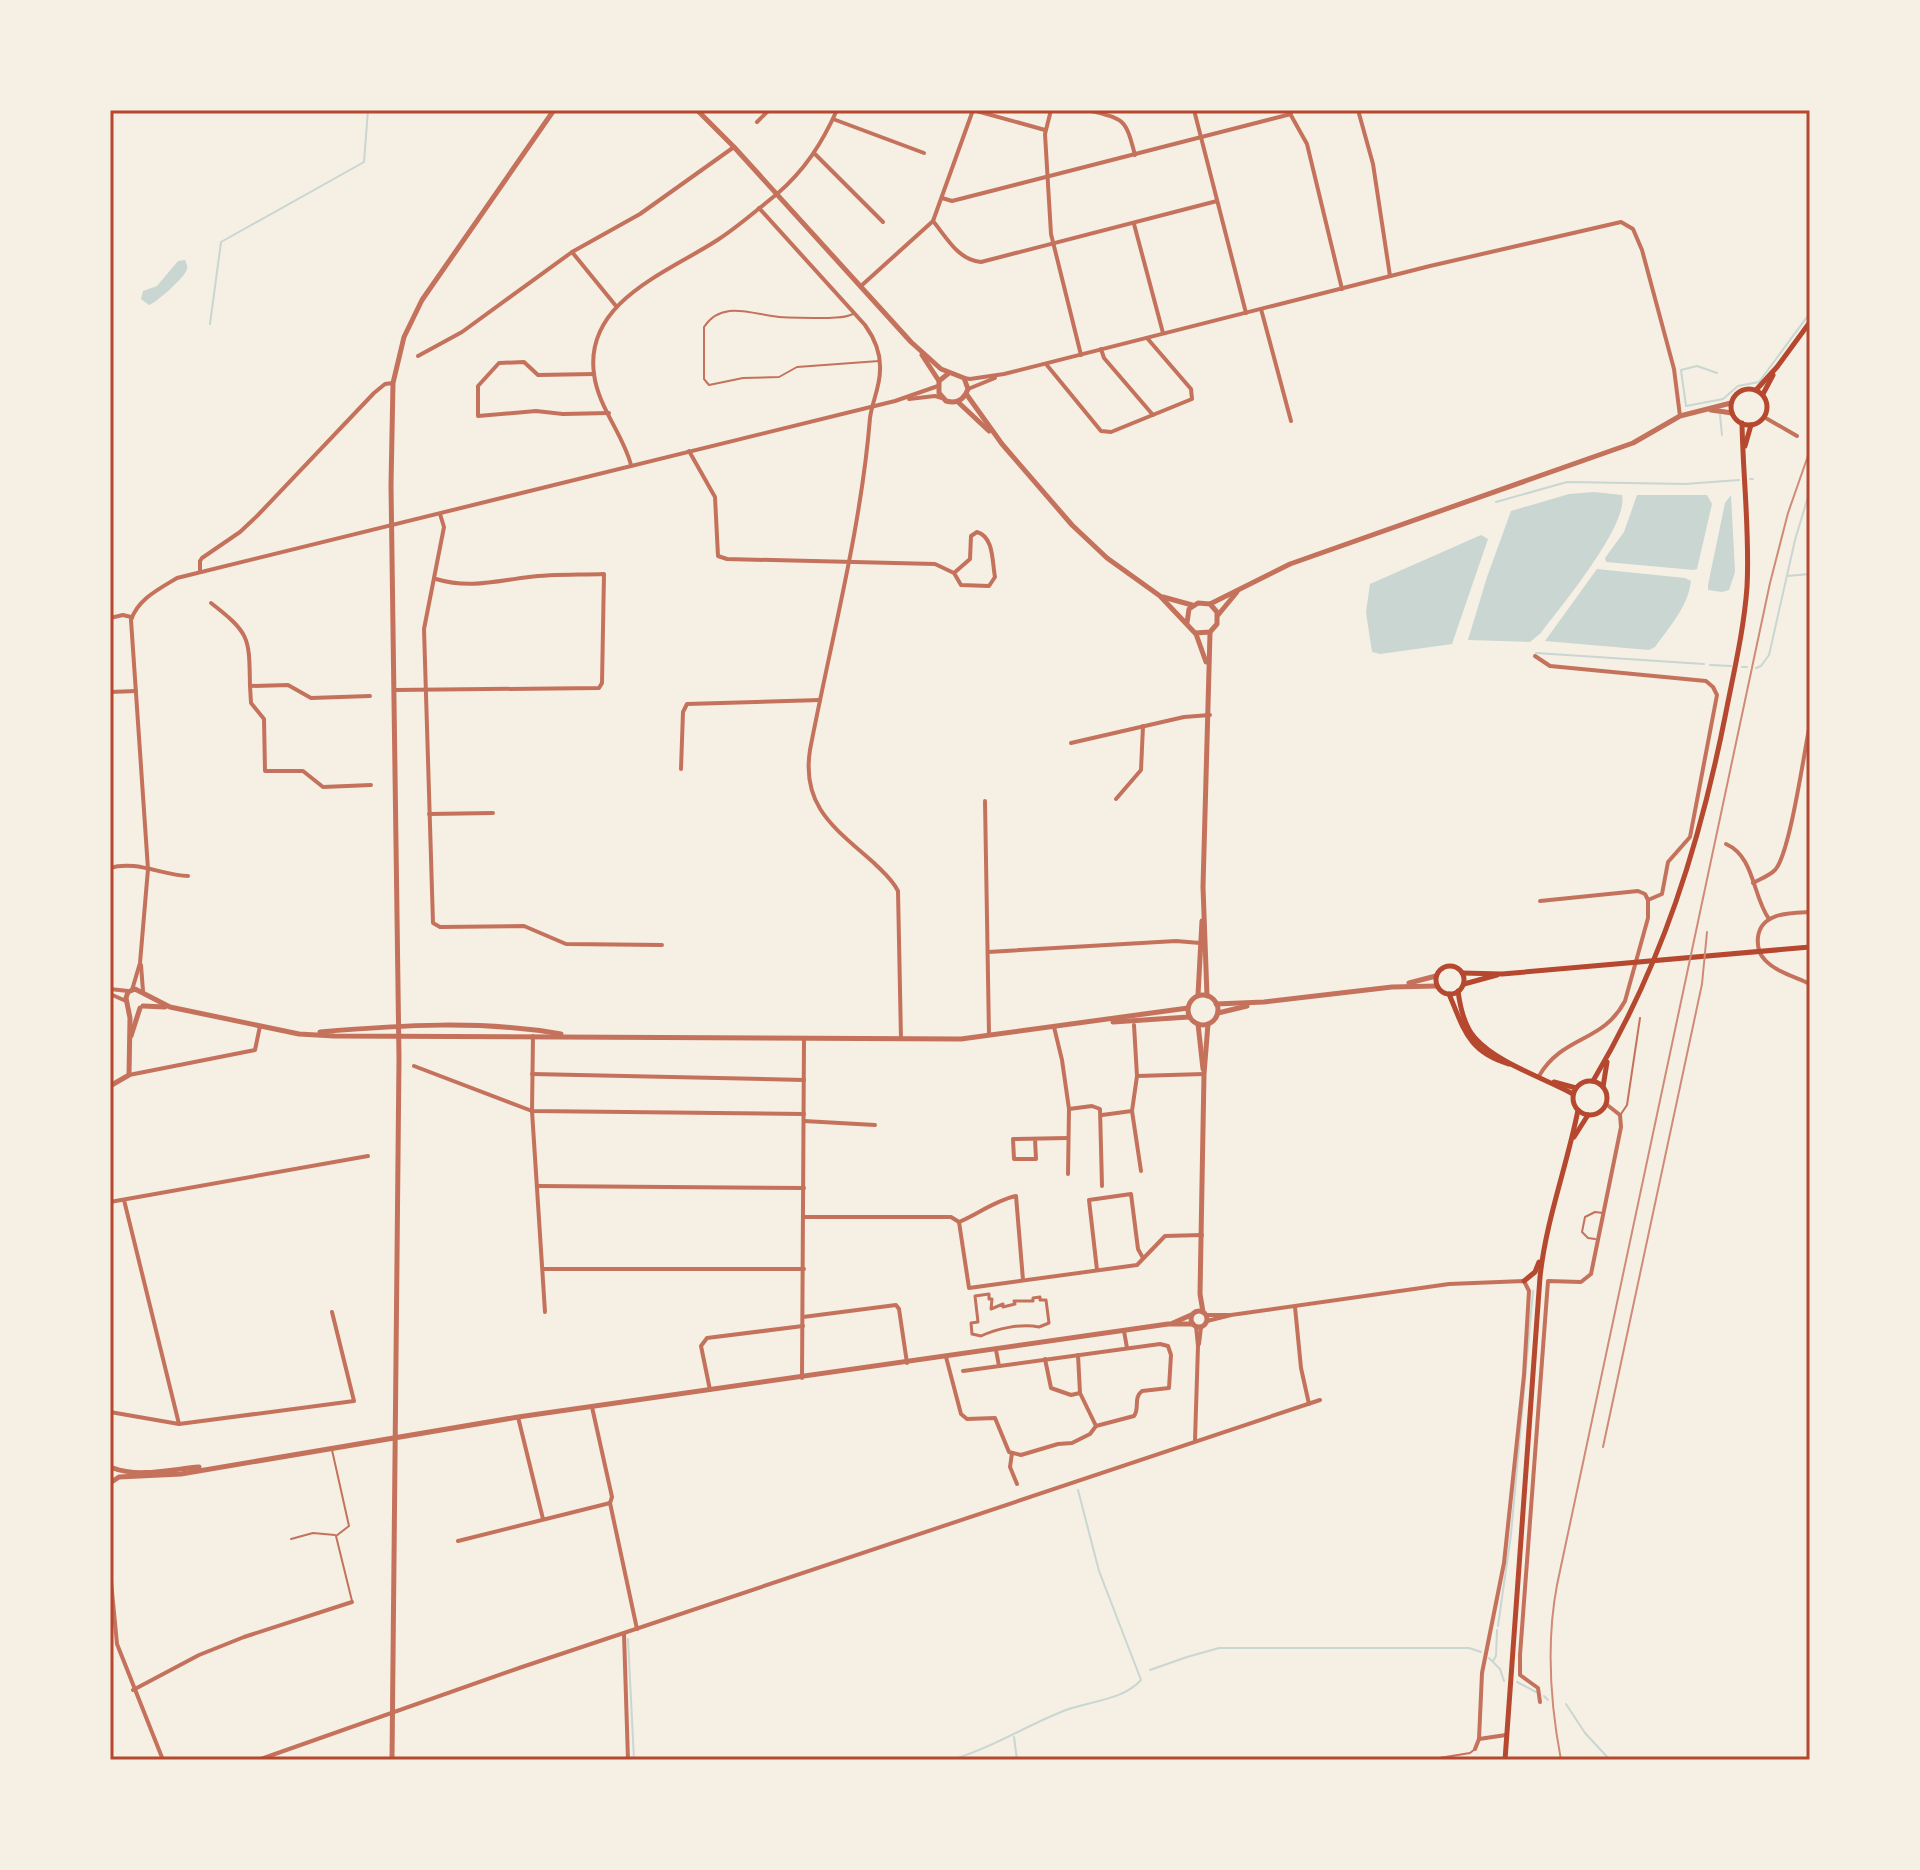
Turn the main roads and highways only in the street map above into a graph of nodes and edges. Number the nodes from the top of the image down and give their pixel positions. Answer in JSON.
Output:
{"nodes":[{"id":1,"x":1810,"y":322,"type":"edge"},
{"id":2,"x":1777,"y":367,"type":"junction"},
{"id":3,"x":1756,"y":390,"type":"junction"},
{"id":4,"x":1763,"y":395,"type":"junction"},
{"id":5,"x":1742,"y":423,"type":"junction"},
{"id":6,"x":1751,"y":425,"type":"junction"},
{"id":7,"x":1744,"y":451,"type":"junction"},
{"id":8,"x":1810,"y":947,"type":"edge"},
{"id":9,"x":1462,"y":973,"type":"junction"},
{"id":10,"x":1502,"y":974,"type":"junction"},
{"id":11,"x":1464,"y":984,"type":"junction"},
{"id":12,"x":1458,"y":991,"type":"junction"},
{"id":13,"x":1449,"y":994,"type":"junction"},
{"id":14,"x":1607,"y":1061,"type":"junction"},
{"id":15,"x":1518,"y":1066,"type":"junction"},
{"id":16,"x":1593,"y":1081,"type":"junction"},
{"id":17,"x":1603,"y":1087,"type":"junction"},
{"id":18,"x":1574,"y":1091,"type":"junction"},
{"id":19,"x":1578,"y":1110,"type":"junction"},
{"id":20,"x":1588,"y":1115,"type":"junction"},
{"id":21,"x":1573,"y":1138,"type":"junction"},
{"id":22,"x":1543,"y":1254,"type":"junction"},
{"id":23,"x":1524,"y":1281,"type":"road end"},
{"id":24,"x":1505,"y":1760,"type":"edge"}],
"edges":[{"from":1,"to":2,"type":"main road"},
{"from":2,"to":3,"type":"main road"},
{"from":2,"to":4,"type":"main road"},
{"from":3,"to":4,"type":"main road"},
{"from":3,"to":5,"type":"main road"},
{"from":4,"to":6,"type":"main road"},
{"from":5,"to":6,"type":"main road"},
{"from":5,"to":7,"type":"main road"},
{"from":6,"to":7,"type":"main road"},
{"from":7,"to":14,"type":"main road"},
{"from":8,"to":10,"type":"main road"},
{"from":9,"to":10,"type":"main road"},
{"from":9,"to":11,"type":"main road"},
{"from":9,"to":13,"type":"main road"},
{"from":10,"to":11,"type":"main road"},
{"from":11,"to":12,"type":"main road"},
{"from":12,"to":13,"type":"main road"},
{"from":12,"to":15,"type":"main road"},
{"from":13,"to":15,"type":"main road"},
{"from":14,"to":16,"type":"main road"},
{"from":14,"to":17,"type":"main road"},
{"from":15,"to":18,"type":"main road"},
{"from":16,"to":17,"type":"main road"},
{"from":16,"to":18,"type":"main road"},
{"from":17,"to":20,"type":"main road"},
{"from":18,"to":19,"type":"main road"},
{"from":19,"to":20,"type":"main road"},
{"from":19,"to":21,"type":"main road"},
{"from":20,"to":21,"type":"main road"},
{"from":21,"to":22,"type":"main road"},
{"from":22,"to":23,"type":"main road"},
{"from":22,"to":24,"type":"main road"}]}
